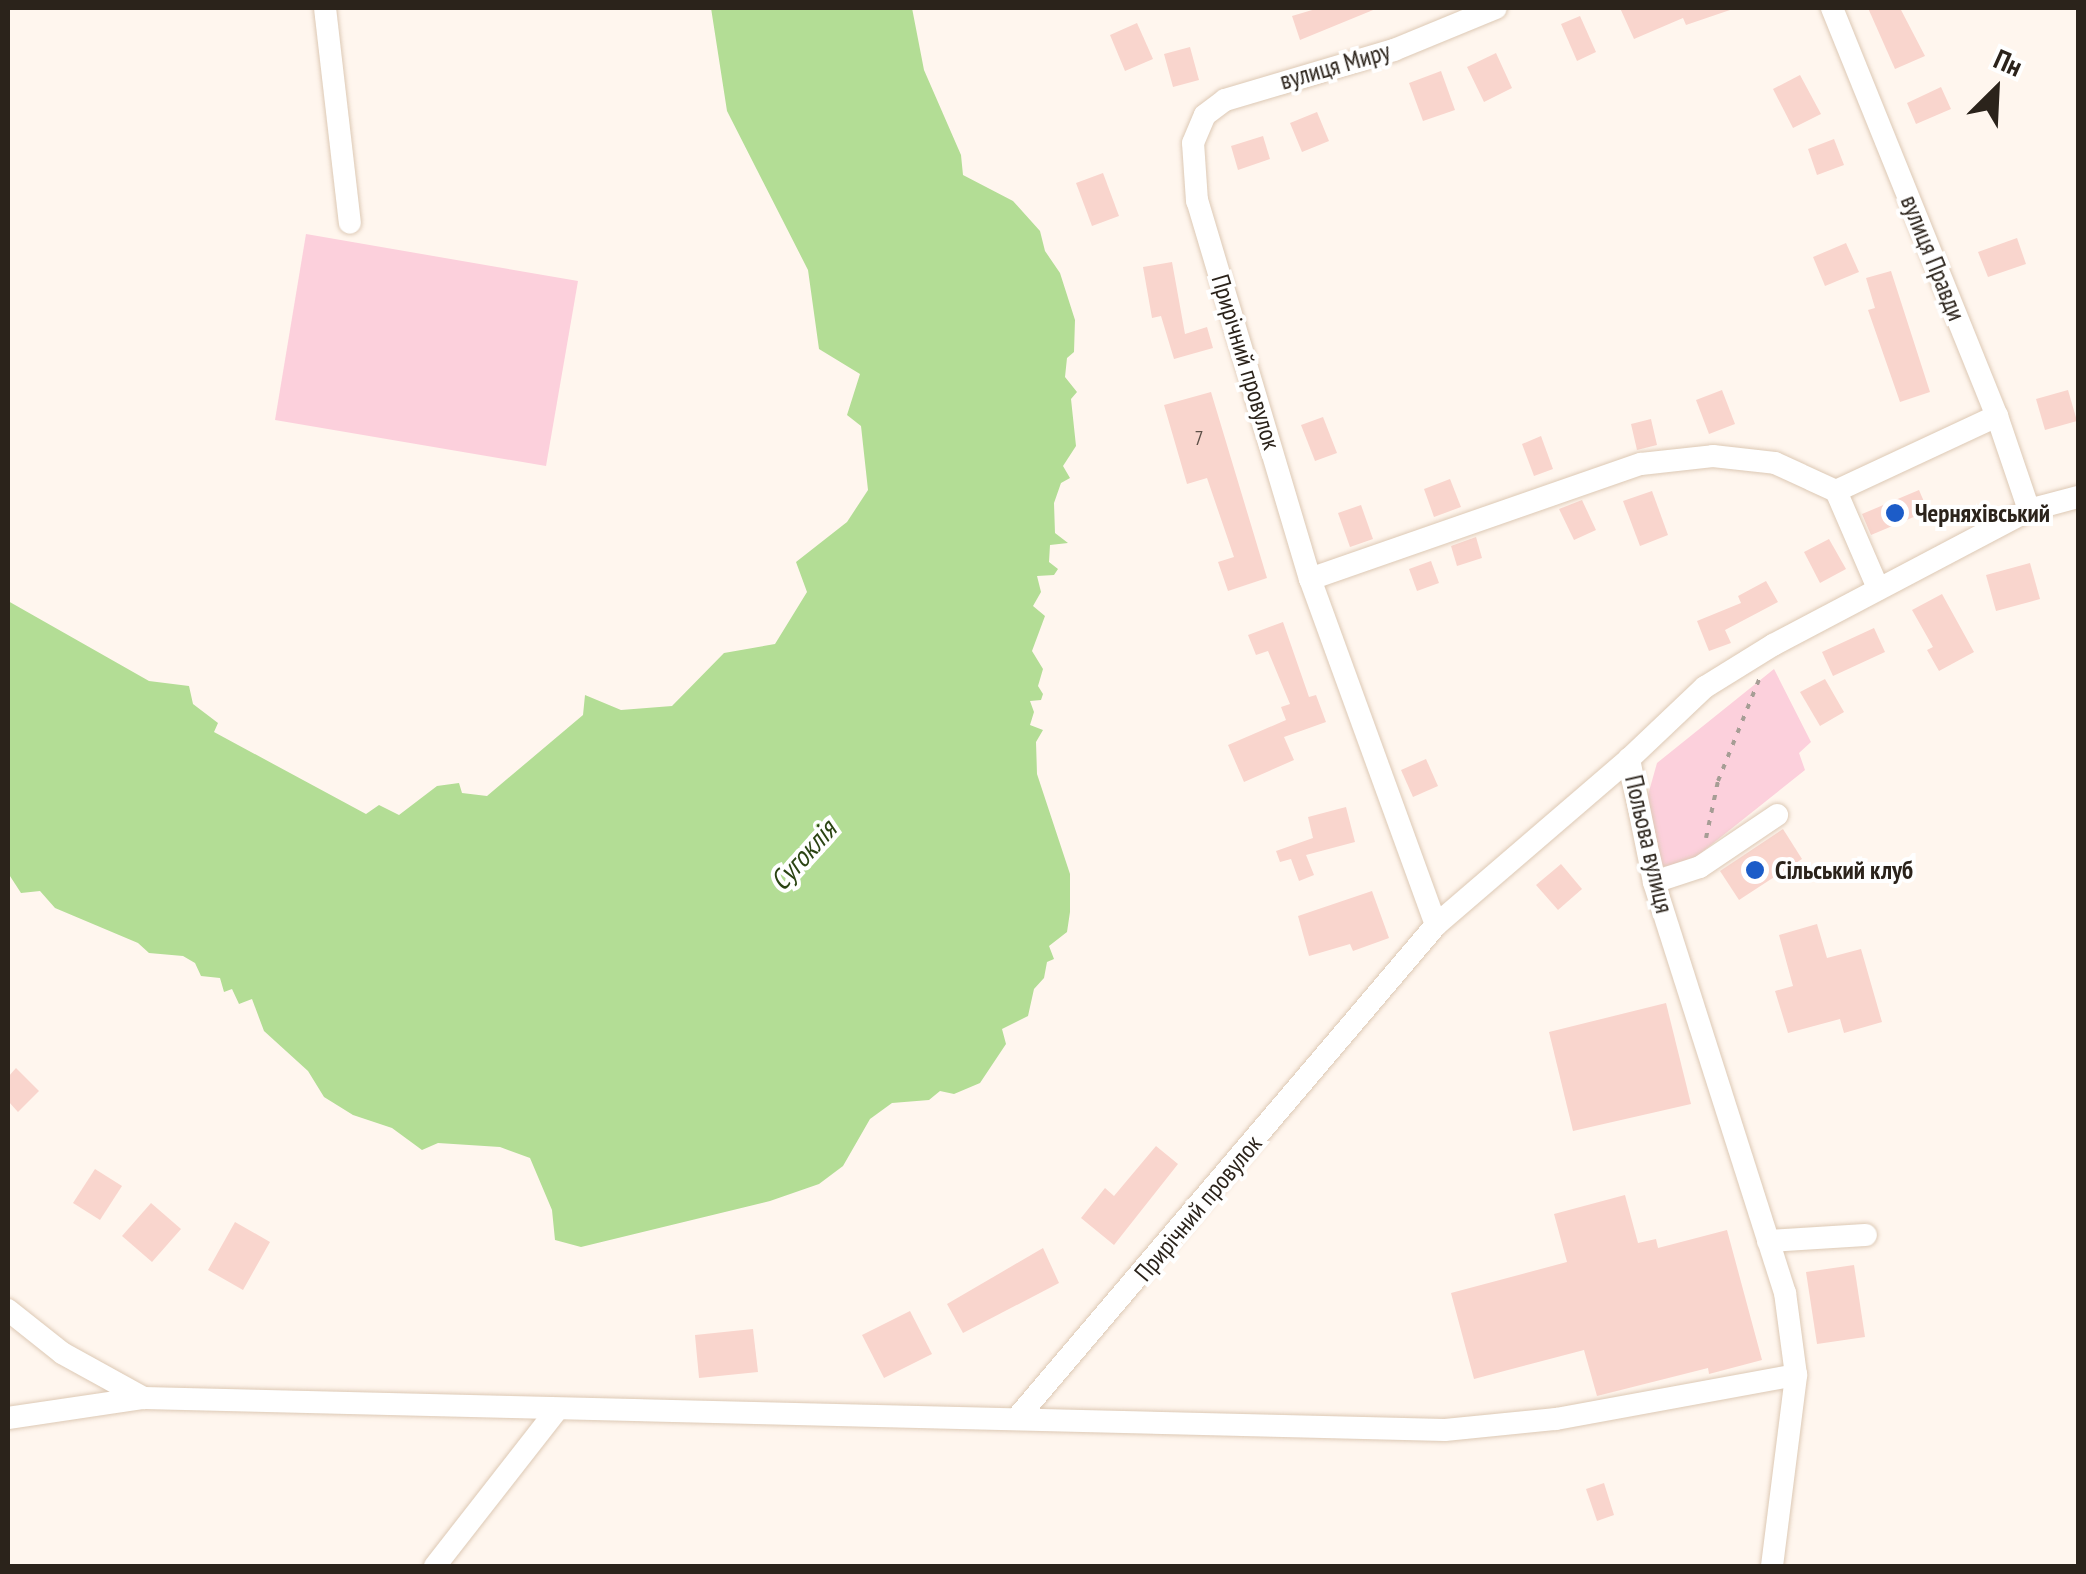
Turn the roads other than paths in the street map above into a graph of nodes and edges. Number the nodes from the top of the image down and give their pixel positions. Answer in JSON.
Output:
{"nodes":[{"id":1,"x":325,"y":8,"type":"edge"},
{"id":2,"x":1496,"y":8,"type":"edge"},
{"id":3,"x":1832,"y":8,"type":"edge"},
{"id":4,"x":1193,"y":144,"type":"joint"},
{"id":5,"x":350,"y":223,"type":"dead end"},
{"id":6,"x":1996,"y":416,"type":"junction"},
{"id":7,"x":1836,"y":491,"type":"junction"},
{"id":8,"x":2078,"y":497,"type":"edge"},
{"id":9,"x":2029,"y":510,"type":"junction"},
{"id":10,"x":1310,"y":579,"type":"junction"},
{"id":11,"x":1878,"y":588,"type":"junction"},
{"id":12,"x":1629,"y":759,"type":"junction"},
{"id":13,"x":1777,"y":815,"type":"dead end"},
{"id":14,"x":1654,"y":882,"type":"junction"},
{"id":15,"x":1436,"y":925,"type":"junction"},
{"id":16,"x":1866,"y":1234,"type":"dead end"},
{"id":17,"x":1768,"y":1241,"type":"junction"},
{"id":18,"x":8,"y":1310,"type":"edge"},
{"id":19,"x":1796,"y":1375,"type":"junction"},
{"id":20,"x":144,"y":1398,"type":"junction"},
{"id":21,"x":557,"y":1410,"type":"junction"},
{"id":22,"x":1018,"y":1417,"type":"junction"},
{"id":23,"x":8,"y":1418,"type":"edge"},
{"id":24,"x":435,"y":1566,"type":"edge"},
{"id":25,"x":1772,"y":1566,"type":"edge"}],
"edges":[{"from":1,"to":5,"type":"street"},
{"from":2,"to":4,"type":"street","name":"вулиця Миру"},
{"from":3,"to":6,"type":"street","name":"вулиця Правди"},
{"from":4,"to":10,"type":"street","name":"Прирічний провулок"},
{"from":6,"to":7,"type":"street"},
{"from":6,"to":9,"type":"street","name":"вулиця Правди"},
{"from":7,"to":10,"type":"street"},
{"from":7,"to":11,"type":"street"},
{"from":8,"to":9,"type":"street","name":"Польова вулиця"},
{"from":9,"to":11,"type":"street","name":"Польова вулиця"},
{"from":10,"to":15,"type":"street","name":"Прирічний провулок"},
{"from":11,"to":12,"type":"street","name":"Польова вулиця"},
{"from":12,"to":14,"type":"street","name":"Польова вулиця"},
{"from":12,"to":15,"type":"street"},
{"from":13,"to":14,"type":"street"},
{"from":14,"to":17,"type":"street","name":"Польова вулиця"},
{"from":15,"to":22,"type":"street","name":"Прирічний провулок"},
{"from":16,"to":17,"type":"street"},
{"from":17,"to":19,"type":"street","name":"Польова вулиця"},
{"from":18,"to":20,"type":"street"},
{"from":19,"to":22,"type":"street"},
{"from":19,"to":25,"type":"street","name":"Польова вулиця"},
{"from":20,"to":21,"type":"street"},
{"from":20,"to":23,"type":"street"},
{"from":21,"to":22,"type":"street"},
{"from":21,"to":24,"type":"street"}]}
